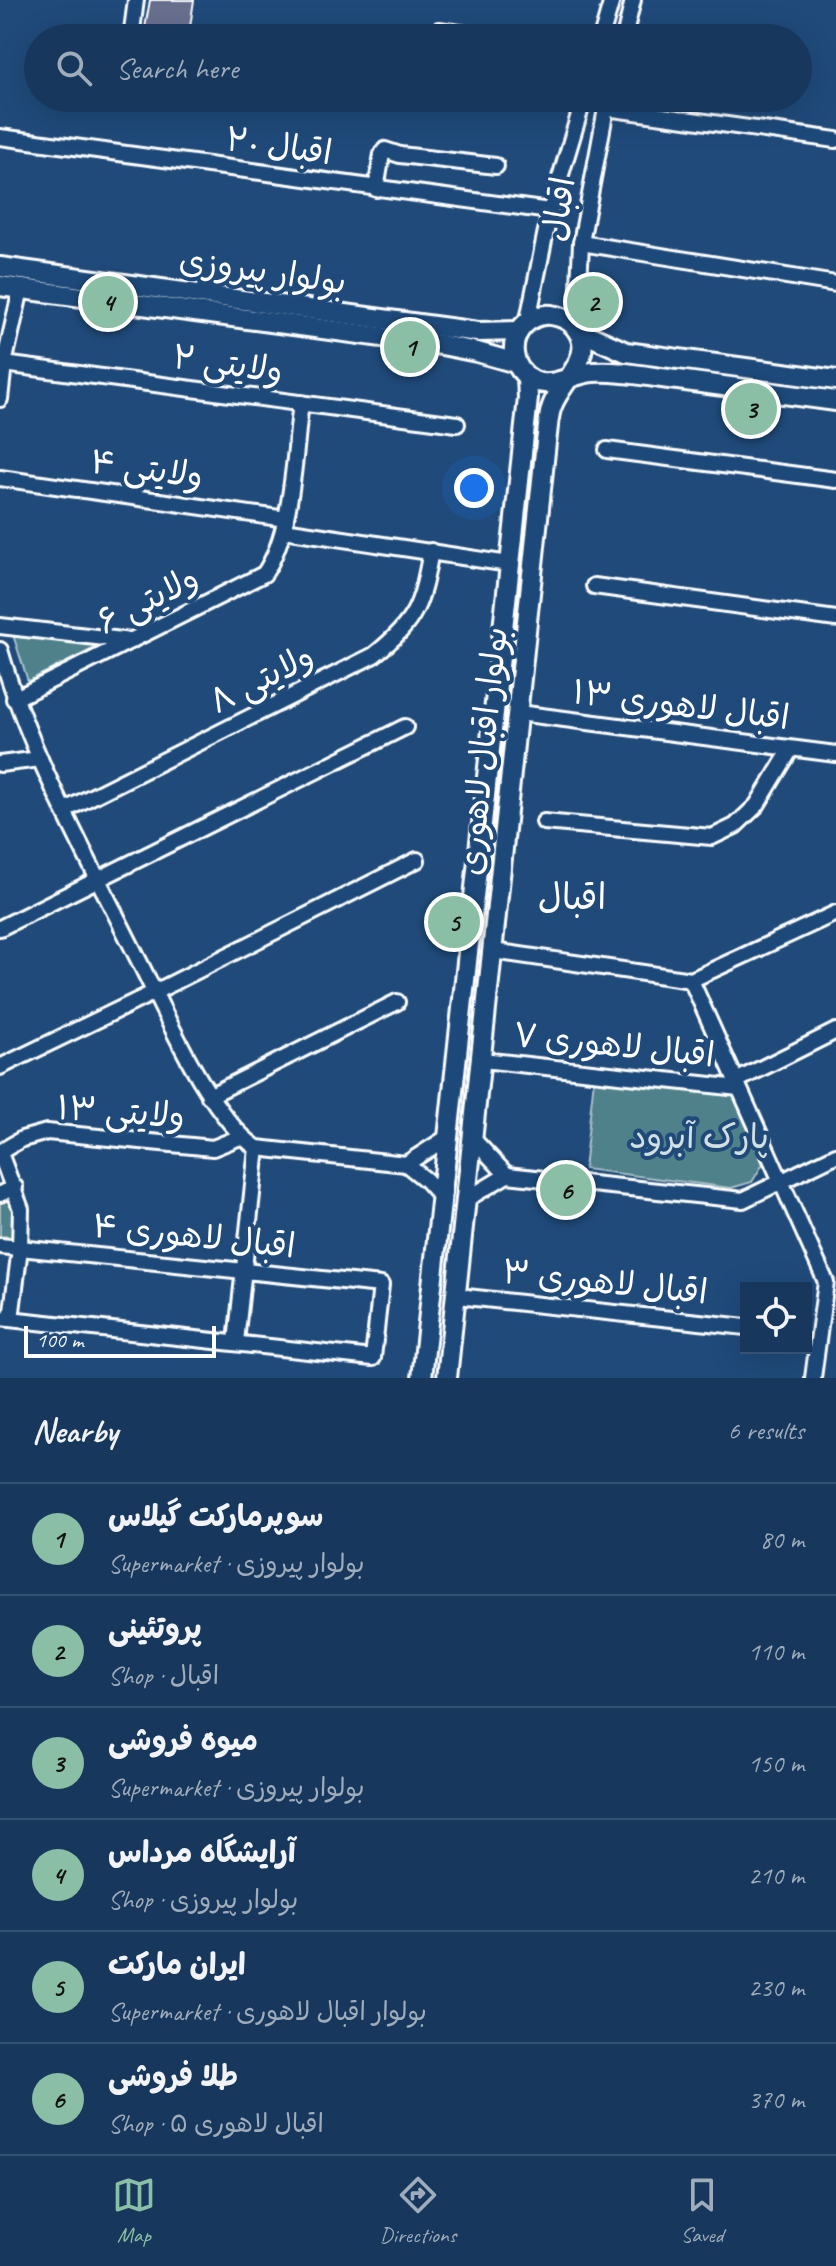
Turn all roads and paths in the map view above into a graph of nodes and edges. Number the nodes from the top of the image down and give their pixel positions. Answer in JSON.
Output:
{"nodes":[{"id":1,"x":136,"y":0,"type":"edge"},
{"id":2,"x":612,"y":0,"type":"edge"},
{"id":3,"x":633,"y":0,"type":"edge"},
{"id":4,"x":133,"y":24,"type":"edge"},
{"id":5,"x":605,"y":24,"type":"edge"},
{"id":6,"x":627,"y":24,"type":"edge"},
{"id":7,"x":580,"y":112,"type":"edge"},
{"id":8,"x":605,"y":112,"type":"edge"},
{"id":9,"x":663,"y":112,"type":"edge"},
{"id":10,"x":0,"y":137,"type":"edge"},
{"id":11,"x":836,"y":140,"type":"edge"},
{"id":12,"x":496,"y":166,"type":"dead end"},
{"id":13,"x":376,"y":189,"type":"junction"},
{"id":14,"x":550,"y":211,"type":"junction"},
{"id":15,"x":581,"y":243,"type":"junction"},
{"id":16,"x":0,"y":267,"type":"edge"},
{"id":17,"x":836,"y":284,"type":"edge"},
{"id":18,"x":0,"y":286,"type":"edge"},
{"id":19,"x":21,"y":289,"type":"junction"},
{"id":20,"x":523,"y":326,"type":"junction"},
{"id":21,"x":577,"y":330,"type":"junction"},
{"id":22,"x":4,"y":364,"type":"junction"},
{"id":23,"x":522,"y":370,"type":"junction"},
{"id":24,"x":571,"y":375,"type":"junction"},
{"id":25,"x":836,"y":380,"type":"edge"},
{"id":26,"x":0,"y":399,"type":"edge"},
{"id":27,"x":836,"y":401,"type":"edge"},
{"id":28,"x":301,"y":403,"type":"junction"},
{"id":29,"x":457,"y":424,"type":"dead end"},
{"id":30,"x":607,"y":450,"type":"dead end"},
{"id":31,"x":0,"y":478,"type":"edge"},
{"id":32,"x":836,"y":480,"type":"edge"},
{"id":33,"x":285,"y":524,"type":"junction"},
{"id":34,"x":431,"y":551,"type":"junction"},
{"id":35,"x":509,"y":564,"type":"junction"},
{"id":36,"x":594,"y":586,"type":"dead end"},
{"id":37,"x":836,"y":619,"type":"edge"},
{"id":38,"x":0,"y":626,"type":"edge"},
{"id":39,"x":132,"y":641,"type":"junction"},
{"id":40,"x":0,"y":650,"type":"edge"},
{"id":41,"x":8,"y":691,"type":"edge"},
{"id":42,"x":518,"y":713,"type":"junction"},
{"id":43,"x":405,"y":727,"type":"dead end"},
{"id":44,"x":791,"y":749,"type":"junction"},
{"id":45,"x":836,"y":754,"type":"edge"},
{"id":46,"x":40,"y":759,"type":"junction"},
{"id":47,"x":0,"y":764,"type":"edge"},
{"id":48,"x":484,"y":807,"type":"junction"},
{"id":49,"x":509,"y":809,"type":"junction"},
{"id":50,"x":65,"y":810,"type":"junction"},
{"id":51,"x":544,"y":822,"type":"dead end"},
{"id":52,"x":417,"y":860,"type":"dead end"},
{"id":53,"x":98,"y":879,"type":"junction"},
{"id":54,"x":836,"y":913,"type":"edge"},
{"id":55,"x":0,"y":928,"type":"edge"},
{"id":56,"x":493,"y":951,"type":"junction"},
{"id":57,"x":691,"y":980,"type":"junction"},
{"id":58,"x":155,"y":992,"type":"junction"},
{"id":59,"x":397,"y":1002,"type":"dead end"},
{"id":60,"x":836,"y":1031,"type":"edge"},
{"id":61,"x":482,"y":1060,"type":"junction"},
{"id":62,"x":0,"y":1067,"type":"edge"},
{"id":63,"x":738,"y":1084,"type":"junction"},
{"id":64,"x":209,"y":1096,"type":"junction"},
{"id":65,"x":240,"y":1137,"type":"junction"},
{"id":66,"x":448,"y":1137,"type":"junction"},
{"id":67,"x":474,"y":1140,"type":"junction"},
{"id":68,"x":257,"y":1148,"type":"junction"},
{"id":69,"x":0,"y":1152,"type":"edge"},
{"id":70,"x":836,"y":1155,"type":"edge"},
{"id":71,"x":406,"y":1164,"type":"junction"},
{"id":72,"x":507,"y":1175,"type":"junction"},
{"id":73,"x":781,"y":1182,"type":"junction"},
{"id":74,"x":15,"y":1187,"type":"junction"},
{"id":75,"x":0,"y":1194,"type":"edge"},
{"id":76,"x":442,"y":1198,"type":"junction"},
{"id":77,"x":467,"y":1199,"type":"junction"},
{"id":78,"x":0,"y":1246,"type":"edge"},
{"id":79,"x":20,"y":1248,"type":"junction"},
{"id":80,"x":244,"y":1270,"type":"junction"},
{"id":81,"x":831,"y":1282,"type":"edge"},
{"id":82,"x":457,"y":1296,"type":"junction"},
{"id":83,"x":6,"y":1318,"type":"edge"},
{"id":84,"x":740,"y":1326,"type":"edge"},
{"id":85,"x":813,"y":1334,"type":"edge"},
{"id":86,"x":236,"y":1342,"type":"junction"},
{"id":87,"x":422,"y":1378,"type":"edge"},
{"id":88,"x":447,"y":1378,"type":"edge"},
{"id":89,"x":813,"y":1378,"type":"edge"}],
"edges":[{"from":1,"to":4,"type":"street"},
{"from":2,"to":5,"type":"street"},
{"from":3,"to":6,"type":"street"},
{"from":7,"to":14,"type":"street","name":"اقبال"},
{"from":8,"to":15,"type":"street","name":"اقبال"},
{"from":9,"to":11,"type":"street"},
{"from":10,"to":13,"type":"street","name":"اقبال ۲۰"},
{"from":12,"to":13,"type":"street"},
{"from":13,"to":14,"type":"street","name":"اقبال ۲۰"},
{"from":14,"to":20,"type":"street","name":"اقبال"},
{"from":15,"to":17,"type":"street"},
{"from":15,"to":21,"type":"street","name":"اقبال"},
{"from":16,"to":20,"type":"main road","name":"بولوار پیروزی"},
{"from":18,"to":19,"type":"main road","name":"بولوار پیروزی"},
{"from":19,"to":22,"type":"street"},
{"from":19,"to":23,"type":"main road","name":"بولوار پیروزی"},
{"from":20,"to":21,"type":"main road"},
{"from":20,"to":23,"type":"main road"},
{"from":21,"to":24,"type":"main road"},
{"from":21,"to":25,"type":"main road"},
{"from":22,"to":26,"type":"street"},
{"from":22,"to":28,"type":"street","name":"ولایتی ۲"},
{"from":23,"to":24,"type":"main road"},
{"from":23,"to":35,"type":"main road","name":"بولوار اقبال لاهوری"},
{"from":24,"to":27,"type":"main road"},
{"from":24,"to":42,"type":"main road","name":"بولوار اقبال لاهوری"},
{"from":28,"to":29,"type":"street","name":"ولایتی ۲"},
{"from":28,"to":33,"type":"street","name":"ولایتی ۶"},
{"from":30,"to":32,"type":"street"},
{"from":31,"to":33,"type":"street","name":"ولایتی ۴"},
{"from":33,"to":34,"type":"street","name":"ولایتی ۴"},
{"from":33,"to":39,"type":"street","name":"ولایتی ۶"},
{"from":34,"to":35,"type":"street","name":"ولایتی ۴"},
{"from":34,"to":50,"type":"street","name":"ولایتی ۸"},
{"from":35,"to":48,"type":"main road","name":"بولوار اقبال لاهوری"},
{"from":36,"to":37,"type":"street"},
{"from":38,"to":39,"type":"street"},
{"from":39,"to":41,"type":"street","name":"ولایتی ۶"},
{"from":40,"to":41,"type":"street"},
{"from":41,"to":46,"type":"street"},
{"from":42,"to":44,"type":"street","name":"اقبال لاهوری ۱۳"},
{"from":42,"to":49,"type":"main road","name":"بولوار اقبال لاهوری"},
{"from":43,"to":53,"type":"street"},
{"from":44,"to":45,"type":"street","name":"اقبال لاهوری ۱۳"},
{"from":44,"to":51,"type":"street"},
{"from":46,"to":47,"type":"street"},
{"from":46,"to":50,"type":"street"},
{"from":48,"to":49,"type":"main road"},
{"from":48,"to":66,"type":"main road","name":"بولوار اقبال لاهوری"},
{"from":49,"to":56,"type":"main road","name":"بولوار اقبال لاهوری"},
{"from":50,"to":53,"type":"street"},
{"from":52,"to":58,"type":"street"},
{"from":53,"to":55,"type":"street"},
{"from":53,"to":58,"type":"street"},
{"from":54,"to":57,"type":"street"},
{"from":56,"to":57,"type":"street"},
{"from":56,"to":61,"type":"main road","name":"بولوار اقبال لاهوری"},
{"from":57,"to":63,"type":"street"},
{"from":58,"to":62,"type":"street"},
{"from":58,"to":64,"type":"street"},
{"from":59,"to":64,"type":"street"},
{"from":60,"to":63,"type":"street"},
{"from":61,"to":63,"type":"street","name":"اقبال لاهوری ۷"},
{"from":61,"to":67,"type":"main road","name":"بولوار اقبال لاهوری"},
{"from":63,"to":73,"type":"street"},
{"from":64,"to":65,"type":"street"},
{"from":65,"to":68,"type":"street"},
{"from":65,"to":69,"type":"street","name":"ولایتی ۱۳"},
{"from":66,"to":71,"type":"street"},
{"from":66,"to":76,"type":"main road","name":"بولوار اقبال لاهوری"},
{"from":67,"to":72,"type":"street"},
{"from":67,"to":77,"type":"main road","name":"بولوار اقبال لاهوری"},
{"from":68,"to":71,"type":"street"},
{"from":68,"to":80,"type":"street"},
{"from":69,"to":74,"type":"street"},
{"from":70,"to":73,"type":"street"},
{"from":71,"to":76,"type":"street"},
{"from":72,"to":73,"type":"street"},
{"from":72,"to":77,"type":"street"},
{"from":73,"to":81,"type":"street"},
{"from":74,"to":75,"type":"street"},
{"from":74,"to":79,"type":"street"},
{"from":76,"to":87,"type":"main road","name":"بولوار اقبال لاهوری"},
{"from":77,"to":82,"type":"main road","name":"بولوار اقبال لاهوری"},
{"from":78,"to":79,"type":"street","name":"اقبال لاهوری ۴"},
{"from":79,"to":80,"type":"street","name":"اقبال لاهوری ۴"},
{"from":79,"to":83,"type":"street"},
{"from":80,"to":86,"type":"street"},
{"from":80,"to":86,"type":"street","name":"اقبال لاهوری ۴"},
{"from":81,"to":85,"type":"street"},
{"from":82,"to":84,"type":"street","name":"اقبال لاهوری ۳"},
{"from":82,"to":88,"type":"main road","name":"بولوار اقبال لاهوری"},
{"from":83,"to":86,"type":"street"},
{"from":85,"to":89,"type":"street"}]}
